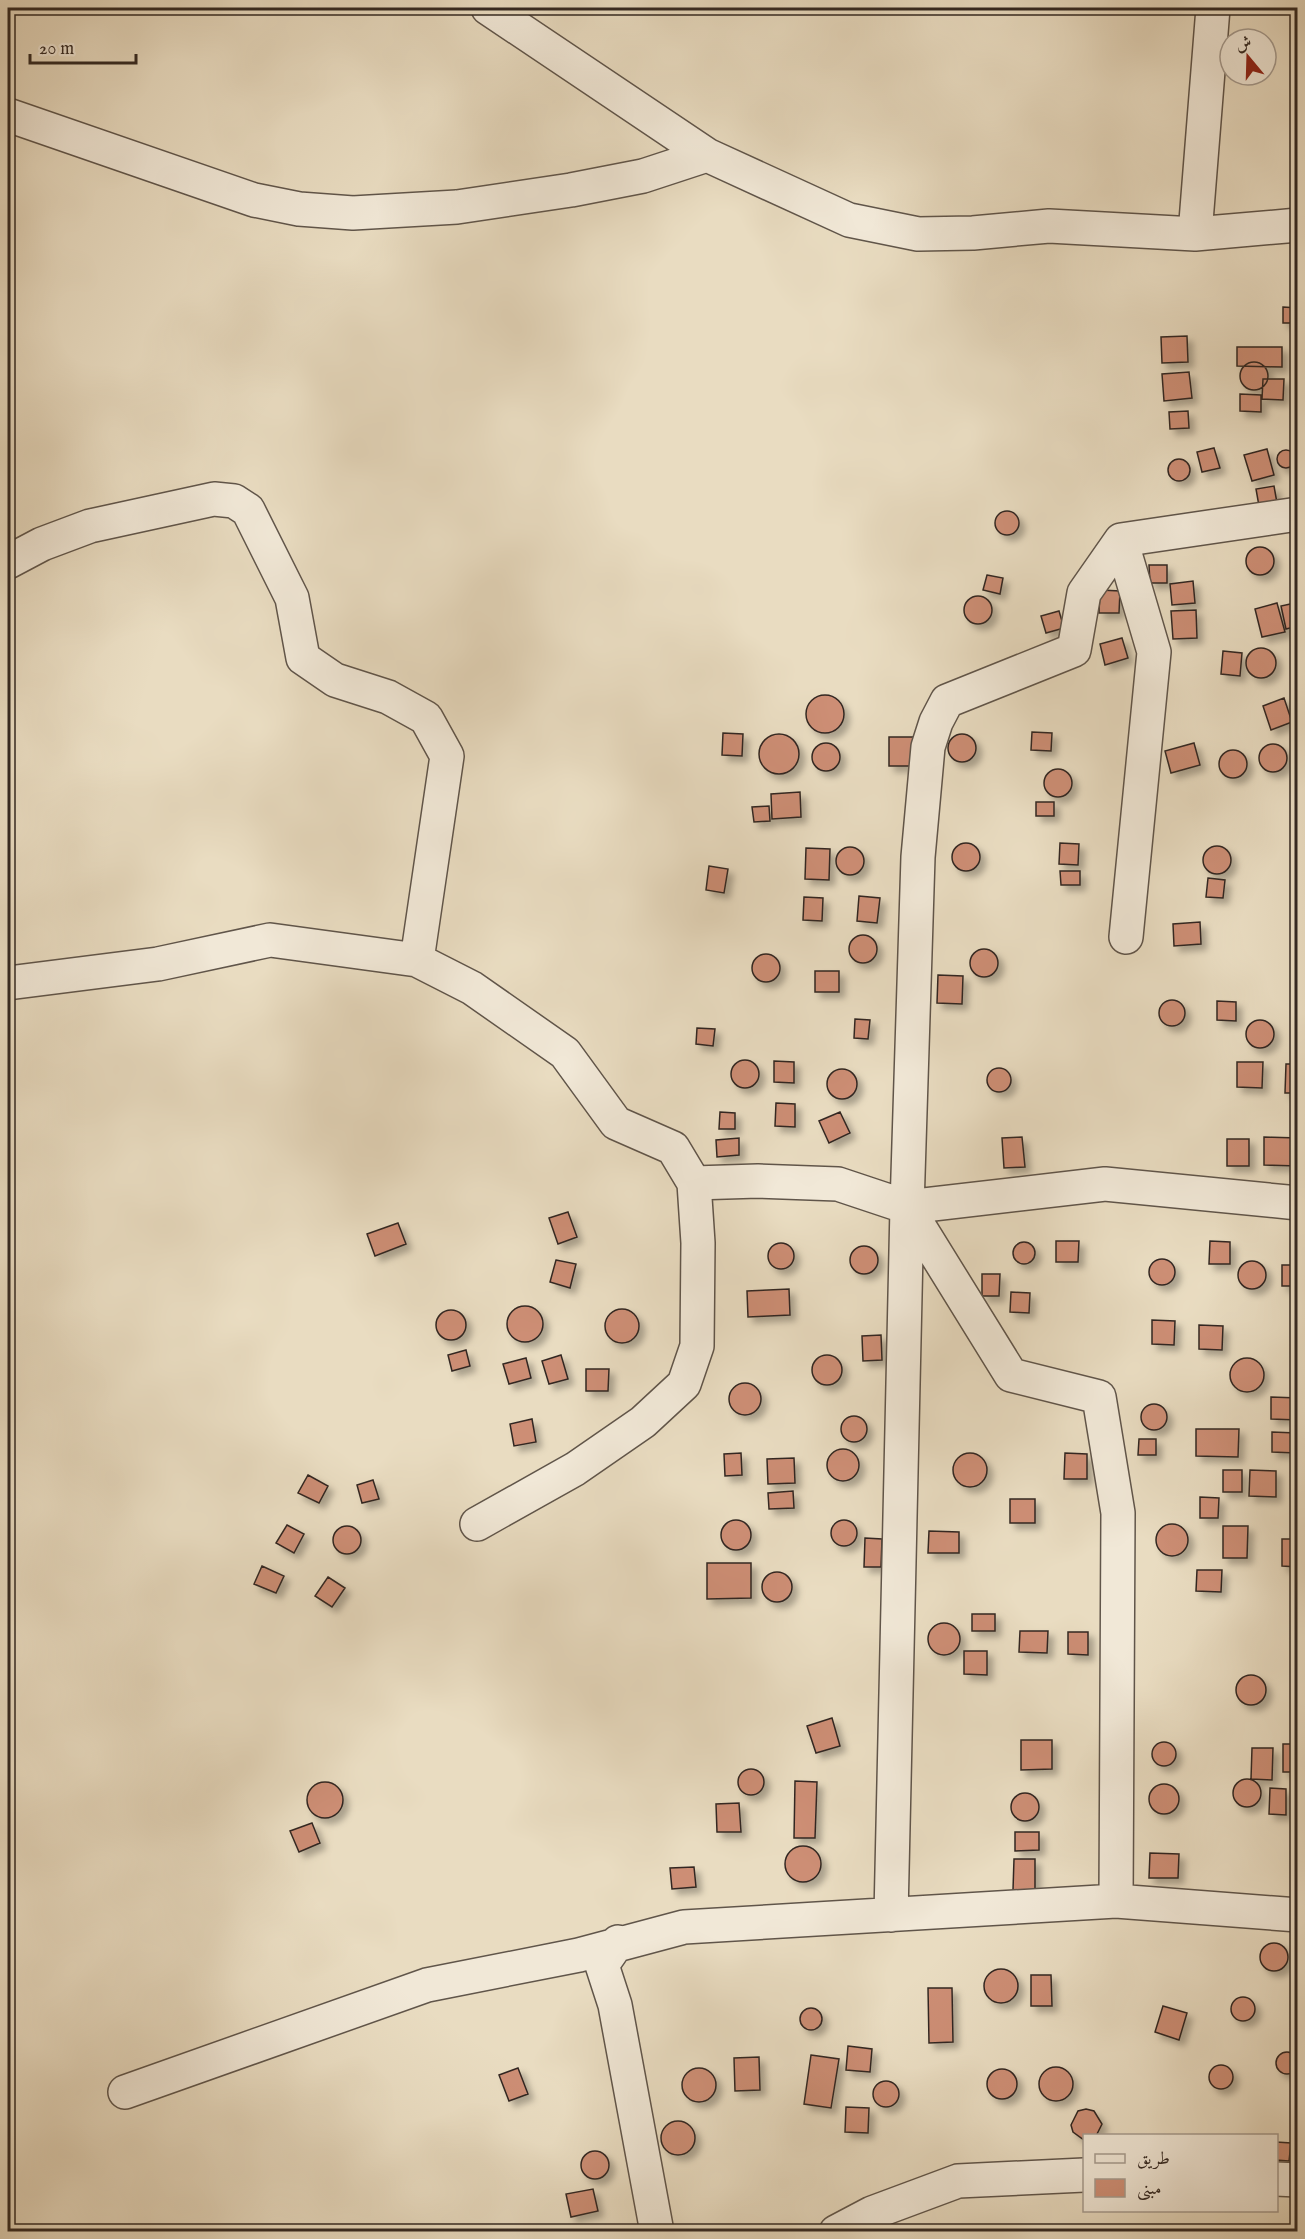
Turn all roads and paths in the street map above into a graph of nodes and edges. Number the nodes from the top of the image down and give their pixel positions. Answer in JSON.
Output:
{"nodes":[{"id":1,"x":488,"y":8,"type":"edge"},
{"id":2,"x":1213,"y":8,"type":"edge"},
{"id":3,"x":8,"y":115,"type":"edge"},
{"id":4,"x":707,"y":155,"type":"junction"},
{"id":5,"x":1298,"y":225,"type":"edge"},
{"id":6,"x":1196,"y":234,"type":"junction"},
{"id":7,"x":1298,"y":514,"type":"edge"},
{"id":8,"x":1121,"y":540,"type":"junction"},
{"id":9,"x":8,"y":562,"type":"edge"},
{"id":10,"x":1126,"y":937,"type":"dead end"},
{"id":11,"x":417,"y":960,"type":"junction"},
{"id":12,"x":8,"y":982,"type":"edge"},
{"id":13,"x":694,"y":1183,"type":"junction"},
{"id":14,"x":1298,"y":1203,"type":"edge"},
{"id":15,"x":907,"y":1207,"type":"junction"},
{"id":16,"x":477,"y":1524,"type":"dead end"},
{"id":17,"x":1116,"y":1901,"type":"junction"},
{"id":18,"x":891,"y":1915,"type":"junction"},
{"id":19,"x":1298,"y":1916,"type":"edge"},
{"id":20,"x":618,"y":1942,"type":"junction"},
{"id":21,"x":125,"y":2092,"type":"dead end"},
{"id":22,"x":1083,"y":2175,"type":"edge"},
{"id":23,"x":1278,"y":2179,"type":"edge"},
{"id":24,"x":1298,"y":2180,"type":"edge"},
{"id":25,"x":657,"y":2232,"type":"edge"},
{"id":26,"x":836,"y":2232,"type":"edge"}],
"edges":[{"from":1,"to":4,"type":"street"},
{"from":2,"to":6,"type":"street"},
{"from":3,"to":4,"type":"street"},
{"from":4,"to":6,"type":"street"},
{"from":5,"to":6,"type":"street"},
{"from":7,"to":8,"type":"street"},
{"from":8,"to":10,"type":"street"},
{"from":8,"to":15,"type":"street"},
{"from":9,"to":11,"type":"street"},
{"from":11,"to":12,"type":"street"},
{"from":11,"to":13,"type":"street"},
{"from":13,"to":15,"type":"street"},
{"from":13,"to":16,"type":"street"},
{"from":14,"to":15,"type":"street"},
{"from":15,"to":17,"type":"street"},
{"from":15,"to":18,"type":"street"},
{"from":17,"to":18,"type":"street"},
{"from":17,"to":19,"type":"street"},
{"from":18,"to":20,"type":"street"},
{"from":20,"to":21,"type":"street"},
{"from":20,"to":25,"type":"street"},
{"from":22,"to":26,"type":"street"},
{"from":23,"to":24,"type":"street"}]}
